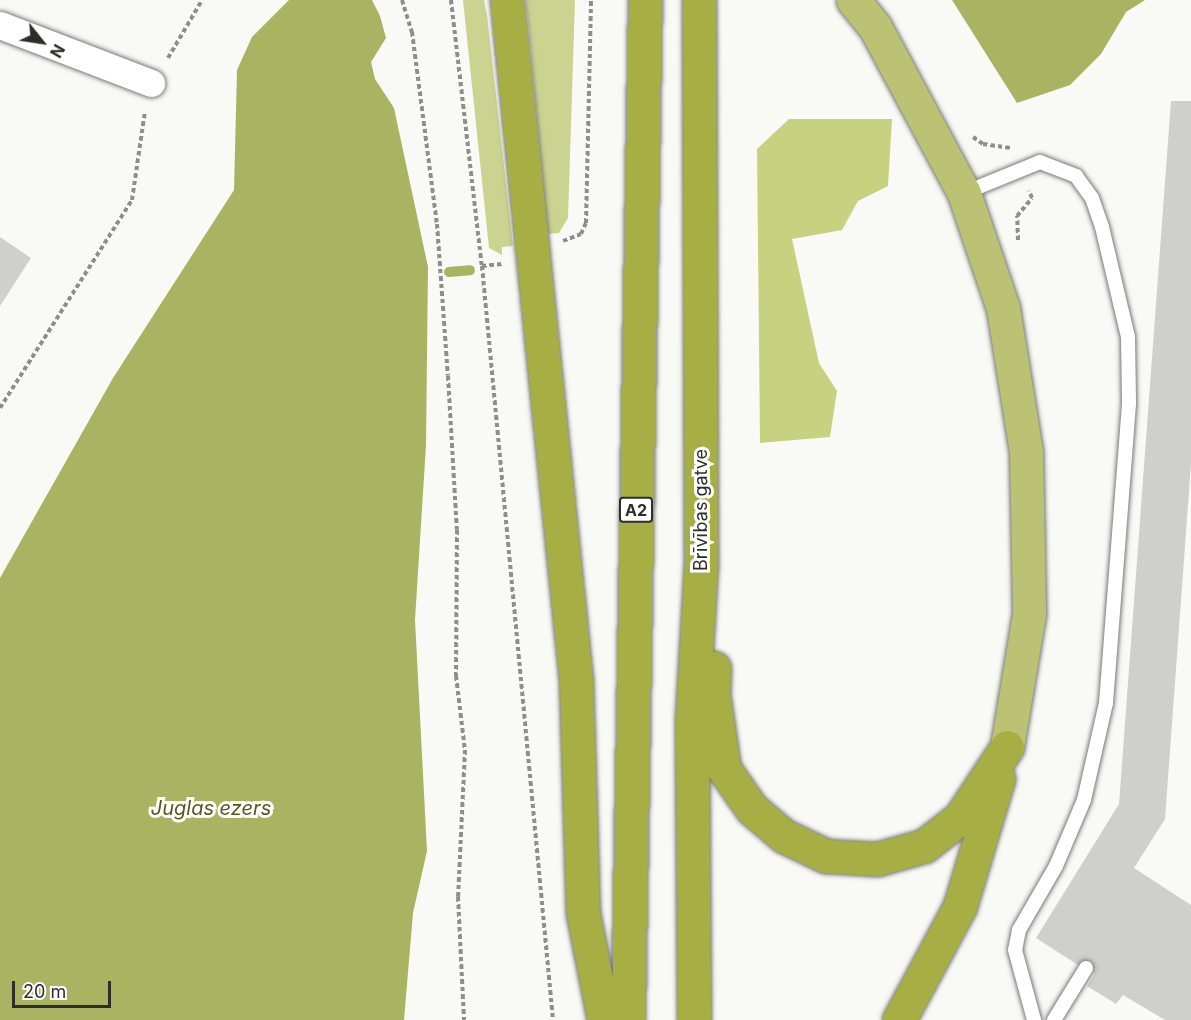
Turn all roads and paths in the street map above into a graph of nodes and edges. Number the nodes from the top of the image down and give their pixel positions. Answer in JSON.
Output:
{"nodes":[{"id":1,"x":202,"y":0,"type":"edge"},
{"id":2,"x":402,"y":0,"type":"edge"},
{"id":3,"x":451,"y":0,"type":"edge"},
{"id":4,"x":507,"y":0,"type":"edge"},
{"id":5,"x":591,"y":0,"type":"edge"},
{"id":6,"x":645,"y":0,"type":"edge"},
{"id":7,"x":699,"y":0,"type":"edge"},
{"id":8,"x":853,"y":0,"type":"edge"},
{"id":9,"x":0,"y":25,"type":"edge"},
{"id":10,"x":151,"y":84,"type":"junction"},
{"id":11,"x":965,"y":129,"type":"dead end"},
{"id":12,"x":1022,"y":170,"type":"junction"},
{"id":13,"x":964,"y":193,"type":"junction"},
{"id":14,"x":1032,"y":198,"type":"dead end"},
{"id":15,"x":560,"y":243,"type":"dead end"},
{"id":16,"x":502,"y":264,"type":"dead end"},
{"id":17,"x":482,"y":266,"type":"junction"},
{"id":18,"x":0,"y":408,"type":"edge"},
{"id":19,"x":701,"y":565,"type":"junction"},
{"id":20,"x":1007,"y":747,"type":"junction"},
{"id":21,"x":1086,"y":968,"type":"dead end"},
{"id":22,"x":464,"y":1020,"type":"edge"},
{"id":23,"x":553,"y":1020,"type":"edge"},
{"id":24,"x":604,"y":1020,"type":"edge"},
{"id":25,"x":628,"y":1020,"type":"edge"},
{"id":26,"x":693,"y":1020,"type":"edge"},
{"id":27,"x":898,"y":1020,"type":"edge"},
{"id":28,"x":1034,"y":1020,"type":"edge"},
{"id":29,"x":1054,"y":1020,"type":"edge"}],
"edges":[{"from":1,"to":10,"type":"path"},
{"from":2,"to":22,"type":"path"},
{"from":3,"to":17,"type":"path"},
{"from":4,"to":24,"type":"highway"},
{"from":5,"to":15,"type":"path"},
{"from":6,"to":25,"type":"highway","number":"A2"},
{"from":7,"to":19,"type":"highway","name":"Brīvības gatve"},
{"from":8,"to":13,"type":"main road"},
{"from":9,"to":10,"type":"street"},
{"from":10,"to":18,"type":"path"},
{"from":11,"to":12,"type":"path"},
{"from":12,"to":13,"type":"lane"},
{"from":12,"to":14,"type":"path"},
{"from":12,"to":28,"type":"lane"},
{"from":13,"to":20,"type":"main road"},
{"from":16,"to":17,"type":"path"},
{"from":17,"to":23,"type":"path"},
{"from":19,"to":20,"type":"highway"},
{"from":19,"to":26,"type":"highway","name":"Brīvības gatve"},
{"from":20,"to":27,"type":"highway"},
{"from":21,"to":29,"type":"lane"}]}
